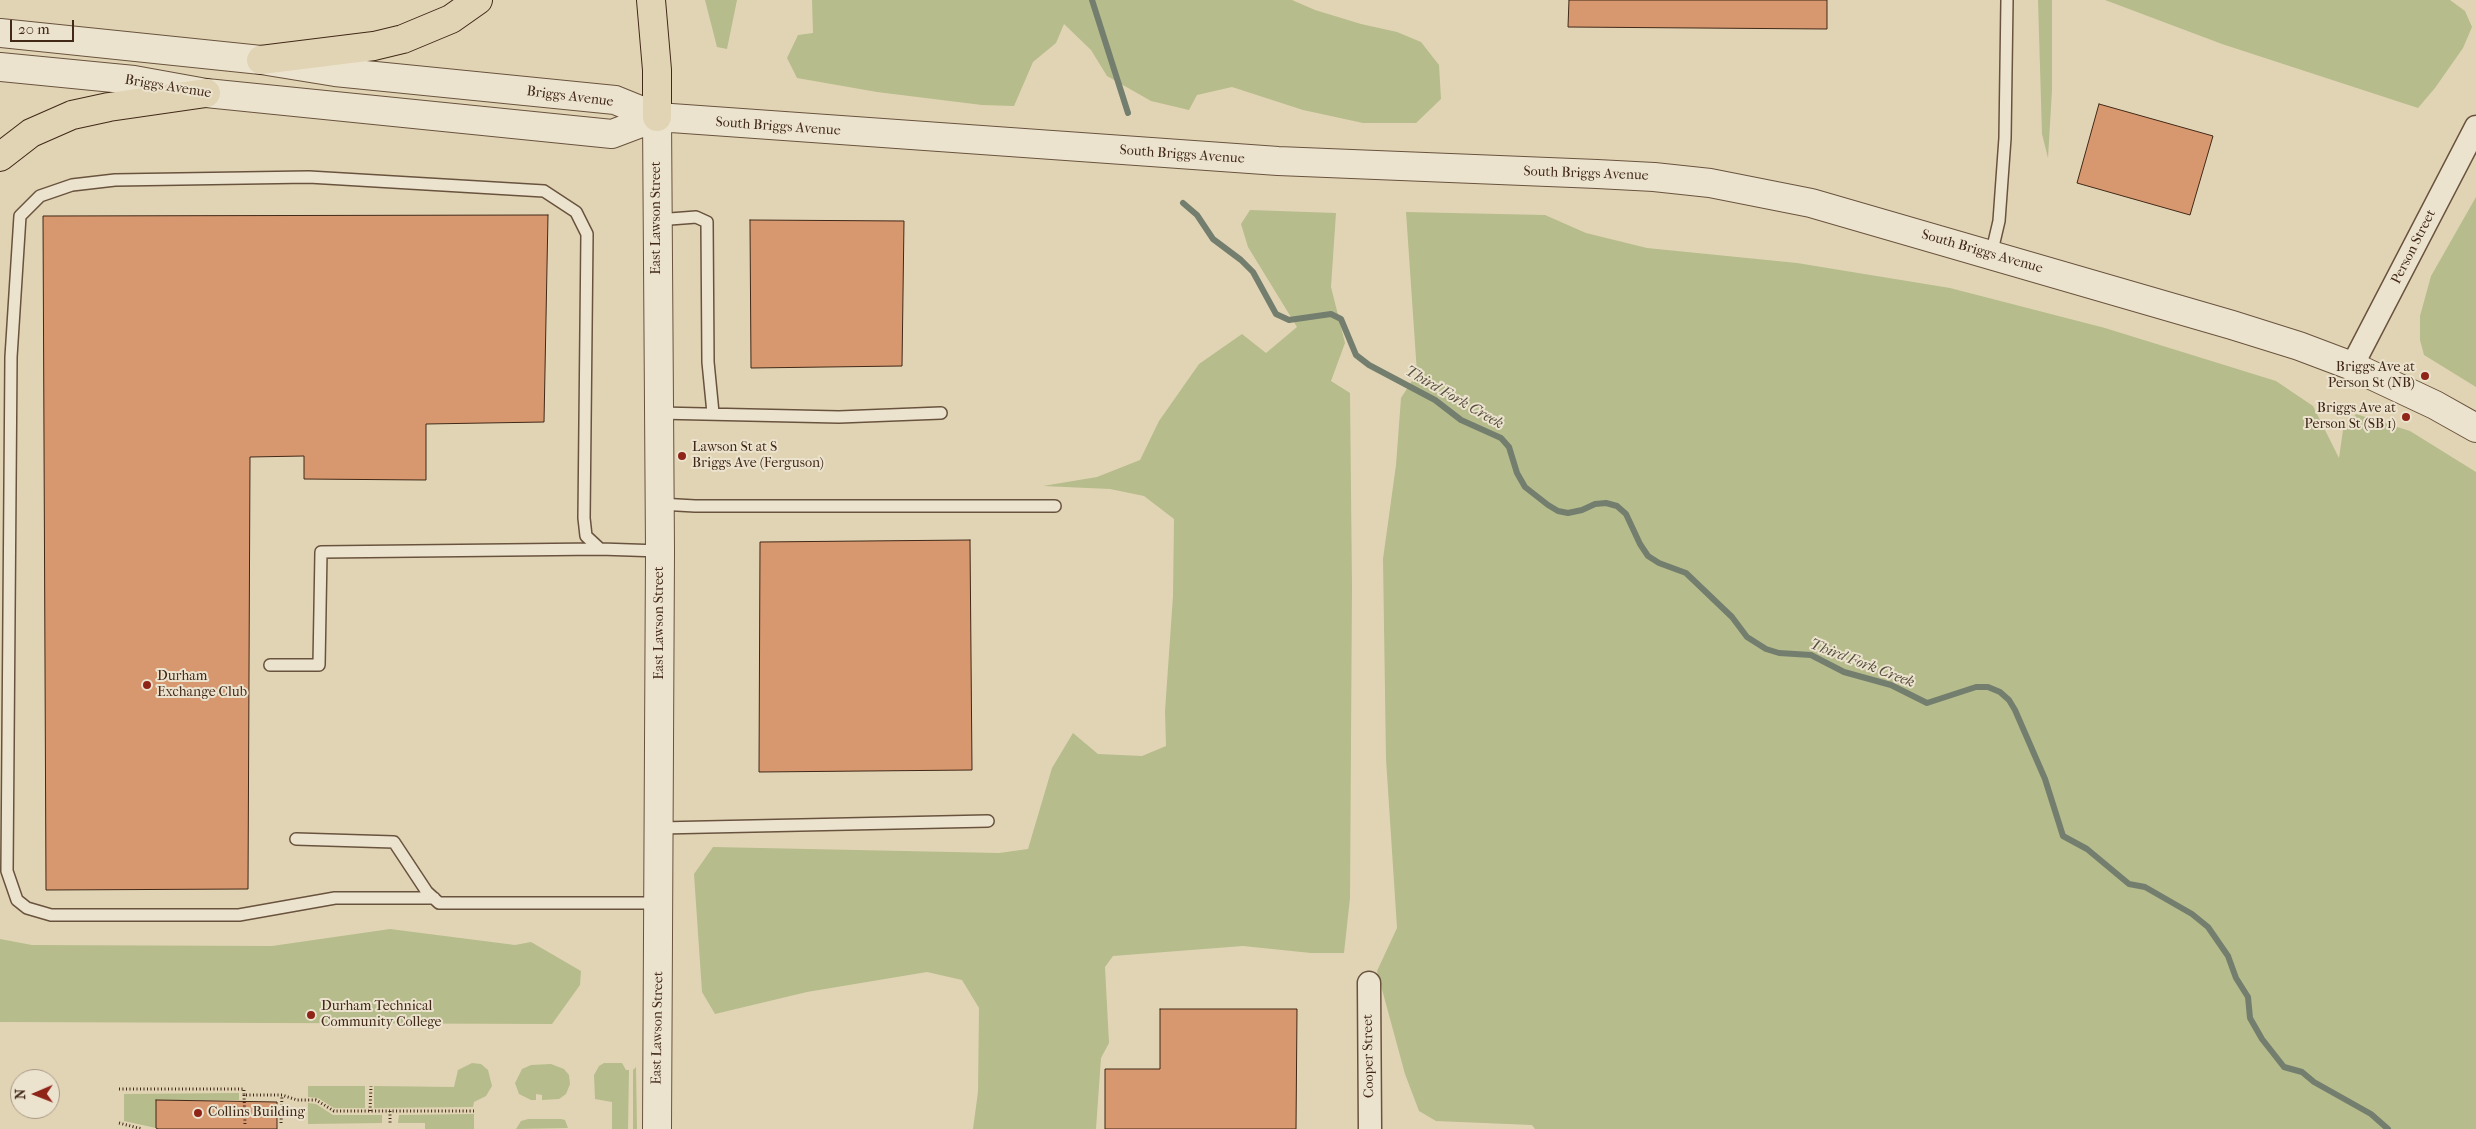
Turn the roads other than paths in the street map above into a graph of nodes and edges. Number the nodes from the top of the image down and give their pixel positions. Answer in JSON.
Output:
{"nodes":[{"id":1,"x":478,"y":0,"type":"edge"},
{"id":2,"x":651,"y":0,"type":"edge"},
{"id":3,"x":2007,"y":0,"type":"edge"},
{"id":4,"x":7,"y":34,"type":"edge"},
{"id":5,"x":261,"y":60,"type":"junction"},
{"id":6,"x":0,"y":67,"type":"edge"},
{"id":7,"x":206,"y":93,"type":"junction"},
{"id":8,"x":657,"y":117,"type":"junction"},
{"id":9,"x":2476,"y":127,"type":"edge"},
{"id":10,"x":0,"y":157,"type":"edge"},
{"id":11,"x":657,"y":220,"type":"junction"},
{"id":12,"x":1991,"y":255,"type":"junction"},
{"id":13,"x":2352,"y":366,"type":"junction"},
{"id":14,"x":659,"y":413,"type":"junction"},
{"id":15,"x":713,"y":413,"type":"junction"},
{"id":16,"x":941,"y":413,"type":"dead end"},
{"id":17,"x":2476,"y":428,"type":"edge"},
{"id":18,"x":660,"y":504,"type":"junction"},
{"id":19,"x":1055,"y":506,"type":"dead end"},
{"id":20,"x":600,"y":549,"type":"junction"},
{"id":21,"x":660,"y":552,"type":"junction"},
{"id":22,"x":270,"y":665,"type":"dead end"},
{"id":23,"x":988,"y":821,"type":"dead end"},
{"id":24,"x":660,"y":828,"type":"junction"},
{"id":25,"x":296,"y":839,"type":"dead end"},
{"id":26,"x":434,"y":898,"type":"junction"},
{"id":27,"x":660,"y":903,"type":"junction"},
{"id":28,"x":1369,"y":983,"type":"dead end"},
{"id":29,"x":657,"y":1129,"type":"edge"},
{"id":30,"x":1370,"y":1129,"type":"edge"}],
"edges":[{"from":1,"to":5,"type":"highway"},
{"from":2,"to":8,"type":"highway"},
{"from":3,"to":12,"type":"lane"},
{"from":4,"to":5,"type":"street","name":"Briggs Avenue"},
{"from":5,"to":8,"type":"street","name":"Briggs Avenue"},
{"from":6,"to":7,"type":"street","name":"Briggs Avenue"},
{"from":7,"to":8,"type":"street","name":"Briggs Avenue"},
{"from":7,"to":10,"type":"highway"},
{"from":8,"to":11,"type":"street","name":"East Lawson Street"},
{"from":8,"to":12,"type":"street","name":"South Briggs Avenue"},
{"from":9,"to":13,"type":"street","name":"Person Street"},
{"from":11,"to":14,"type":"street","name":"East Lawson Street"},
{"from":11,"to":15,"type":"lane"},
{"from":12,"to":13,"type":"street","name":"South Briggs Avenue"},
{"from":13,"to":17,"type":"street","name":"South Briggs Avenue"},
{"from":14,"to":15,"type":"lane"},
{"from":14,"to":18,"type":"street","name":"East Lawson Street"},
{"from":15,"to":16,"type":"lane"},
{"from":18,"to":19,"type":"lane"},
{"from":18,"to":21,"type":"street","name":"East Lawson Street"},
{"from":20,"to":21,"type":"lane"},
{"from":20,"to":22,"type":"lane"},
{"from":20,"to":26,"type":"lane"},
{"from":21,"to":24,"type":"street","name":"East Lawson Street"},
{"from":23,"to":24,"type":"lane"},
{"from":24,"to":27,"type":"street","name":"East Lawson Street"},
{"from":25,"to":26,"type":"lane"},
{"from":26,"to":27,"type":"lane"},
{"from":27,"to":29,"type":"street","name":"East Lawson Street"},
{"from":28,"to":30,"type":"street","name":"Cooper Street"}]}
